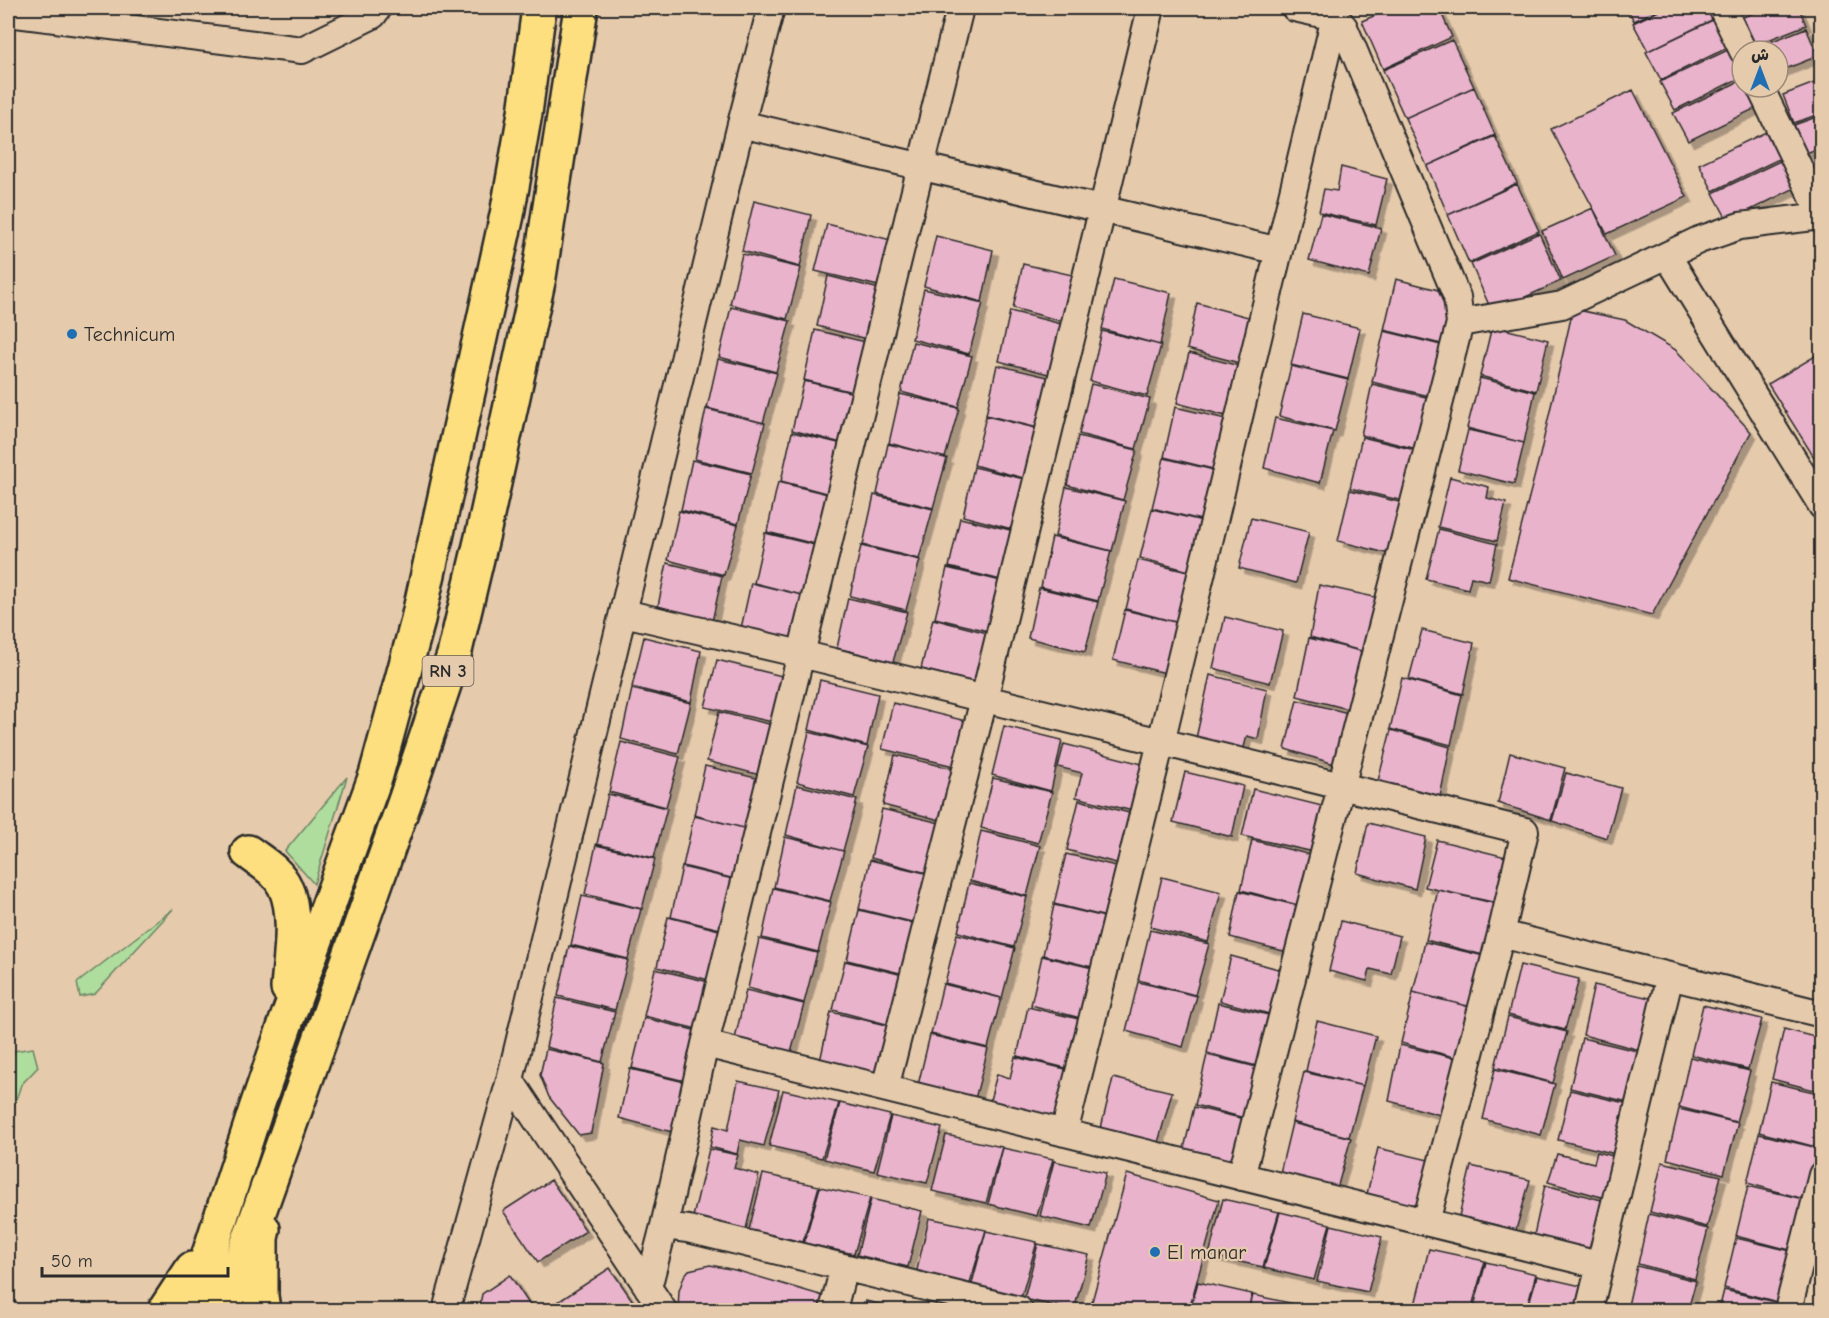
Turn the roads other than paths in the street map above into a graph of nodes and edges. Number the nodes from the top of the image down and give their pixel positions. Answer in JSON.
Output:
{"nodes":[{"id":1,"x":378,"y":8,"type":"edge"},
{"id":2,"x":539,"y":8,"type":"edge"},
{"id":3,"x":581,"y":8,"type":"edge"},
{"id":4,"x":771,"y":8,"type":"edge"},
{"id":5,"x":960,"y":8,"type":"edge"},
{"id":6,"x":1151,"y":8,"type":"edge"},
{"id":7,"x":1295,"y":8,"type":"edge"},
{"id":8,"x":1722,"y":8,"type":"edge"},
{"id":9,"x":8,"y":14,"type":"edge"},
{"id":10,"x":1335,"y":17,"type":"junction"},
{"id":11,"x":1737,"y":39,"type":"edge"},
{"id":12,"x":1766,"y":99,"type":"edge"},
{"id":13,"x":741,"y":124,"type":"junction"},
{"id":14,"x":922,"y":167,"type":"junction"},
{"id":15,"x":1102,"y":210,"type":"junction"},
{"id":16,"x":1279,"y":251,"type":"junction"},
{"id":17,"x":1667,"y":255,"type":"junction"},
{"id":18,"x":1460,"y":323,"type":"junction"},
{"id":19,"x":1821,"y":506,"type":"edge"},
{"id":20,"x":624,"y":613,"type":"junction"},
{"id":21,"x":801,"y":654,"type":"junction"},
{"id":22,"x":984,"y":699,"type":"junction"},
{"id":23,"x":1161,"y":742,"type":"junction"},
{"id":24,"x":1342,"y":786,"type":"junction"},
{"id":25,"x":248,"y":852,"type":"dead end"},
{"id":26,"x":1500,"y":934,"type":"junction"},
{"id":27,"x":1670,"y":976,"type":"junction"},
{"id":28,"x":1821,"y":1014,"type":"edge"},
{"id":29,"x":286,"y":1022,"type":"junction"},
{"id":30,"x":705,"y":1044,"type":"junction"},
{"id":31,"x":510,"y":1080,"type":"junction"},
{"id":32,"x":885,"y":1088,"type":"junction"},
{"id":33,"x":1064,"y":1133,"type":"junction"},
{"id":34,"x":272,"y":1173,"type":"junction"},
{"id":35,"x":1821,"y":1175,"type":"edge"},
{"id":36,"x":1241,"y":1177,"type":"junction"},
{"id":37,"x":1426,"y":1222,"type":"junction"},
{"id":38,"x":664,"y":1226,"type":"junction"},
{"id":39,"x":218,"y":1230,"type":"junction"},
{"id":40,"x":1599,"y":1266,"type":"junction"},
{"id":41,"x":844,"y":1267,"type":"junction"},
{"id":42,"x":648,"y":1288,"type":"junction"},
{"id":43,"x":165,"y":1311,"type":"edge"},
{"id":44,"x":191,"y":1311,"type":"edge"},
{"id":45,"x":224,"y":1311,"type":"edge"},
{"id":46,"x":263,"y":1311,"type":"edge"},
{"id":47,"x":449,"y":1311,"type":"edge"},
{"id":48,"x":663,"y":1311,"type":"edge"},
{"id":49,"x":833,"y":1311,"type":"edge"},
{"id":50,"x":1019,"y":1311,"type":"edge"},
{"id":51,"x":1588,"y":1311,"type":"edge"},
{"id":52,"x":1788,"y":1311,"type":"edge"}],
"edges":[{"from":1,"to":9,"type":"street"},
{"from":2,"to":29,"type":"highway","number":"RN 3"},
{"from":3,"to":34,"type":"highway","number":"RN 3"},
{"from":4,"to":13,"type":"street"},
{"from":5,"to":14,"type":"street"},
{"from":6,"to":15,"type":"street"},
{"from":7,"to":10,"type":"street"},
{"from":8,"to":11,"type":"street"},
{"from":10,"to":16,"type":"street"},
{"from":10,"to":18,"type":"street"},
{"from":12,"to":17,"type":"street"},
{"from":13,"to":14,"type":"street"},
{"from":13,"to":20,"type":"street"},
{"from":14,"to":15,"type":"street"},
{"from":14,"to":21,"type":"street"},
{"from":15,"to":16,"type":"street"},
{"from":15,"to":22,"type":"street"},
{"from":16,"to":23,"type":"street"},
{"from":17,"to":18,"type":"street"},
{"from":17,"to":19,"type":"street"},
{"from":18,"to":24,"type":"street"},
{"from":20,"to":21,"type":"street"},
{"from":20,"to":31,"type":"street"},
{"from":21,"to":22,"type":"street"},
{"from":21,"to":30,"type":"street"},
{"from":22,"to":23,"type":"street"},
{"from":22,"to":32,"type":"street"},
{"from":23,"to":24,"type":"street"},
{"from":23,"to":33,"type":"street"},
{"from":24,"to":26,"type":"street"},
{"from":24,"to":36,"type":"street"},
{"from":25,"to":29,"type":"highway"},
{"from":26,"to":27,"type":"street"},
{"from":26,"to":37,"type":"street"},
{"from":27,"to":28,"type":"street"},
{"from":27,"to":40,"type":"street"},
{"from":29,"to":39,"type":"highway","number":"RN 3"},
{"from":30,"to":32,"type":"street"},
{"from":30,"to":38,"type":"street"},
{"from":31,"to":42,"type":"street"},
{"from":31,"to":47,"type":"street"},
{"from":32,"to":33,"type":"street"},
{"from":33,"to":36,"type":"street"},
{"from":34,"to":45,"type":"highway","number":"RN 3"},
{"from":34,"to":46,"type":"highway"},
{"from":35,"to":52,"type":"street"},
{"from":36,"to":37,"type":"street"},
{"from":37,"to":40,"type":"street"},
{"from":38,"to":41,"type":"street"},
{"from":38,"to":42,"type":"street"},
{"from":39,"to":43,"type":"highway"},
{"from":39,"to":44,"type":"highway","number":"RN 3"},
{"from":40,"to":51,"type":"street"},
{"from":41,"to":49,"type":"street"},
{"from":41,"to":50,"type":"street"},
{"from":42,"to":48,"type":"street"}]}
